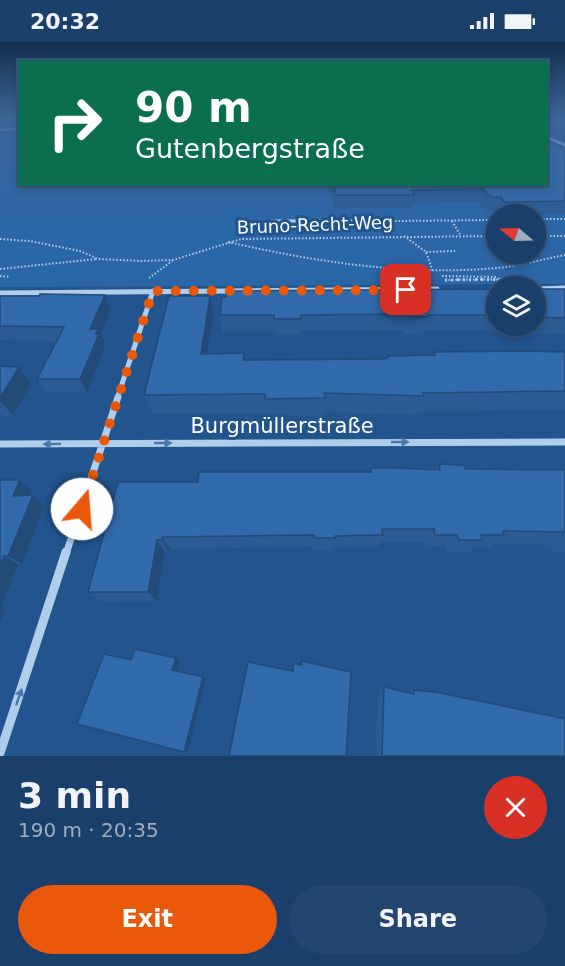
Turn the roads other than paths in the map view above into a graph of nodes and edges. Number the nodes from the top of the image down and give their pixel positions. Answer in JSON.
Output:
{"nodes":[{"id":1,"x":272,"y":221,"type":"dead end"},
{"id":2,"x":386,"y":221,"type":"road end"},
{"id":3,"x":565,"y":288,"type":"edge"},
{"id":4,"x":546,"y":289,"type":"edge"},
{"id":5,"x":440,"y":290,"type":"edge"},
{"id":6,"x":153,"y":291,"type":"junction"},
{"id":7,"x":0,"y":293,"type":"edge"},
{"id":8,"x":565,"y":442,"type":"edge"},
{"id":9,"x":104,"y":443,"type":"junction"},
{"id":10,"x":0,"y":444,"type":"edge"},
{"id":11,"x":0,"y":753,"type":"edge"}],
"edges":[{"from":1,"to":2,"type":"lane"},
{"from":3,"to":4,"type":"street"},
{"from":5,"to":6,"type":"street"},
{"from":6,"to":7,"type":"street"},
{"from":6,"to":9,"type":"street"},
{"from":9,"to":8,"type":"street","name":"Burgmüllerstraße","one_way":true},
{"from":9,"to":10,"type":"street","name":"Burgmüllerstraße","one_way":true},
{"from":11,"to":9,"type":"street","one_way":true}]}
